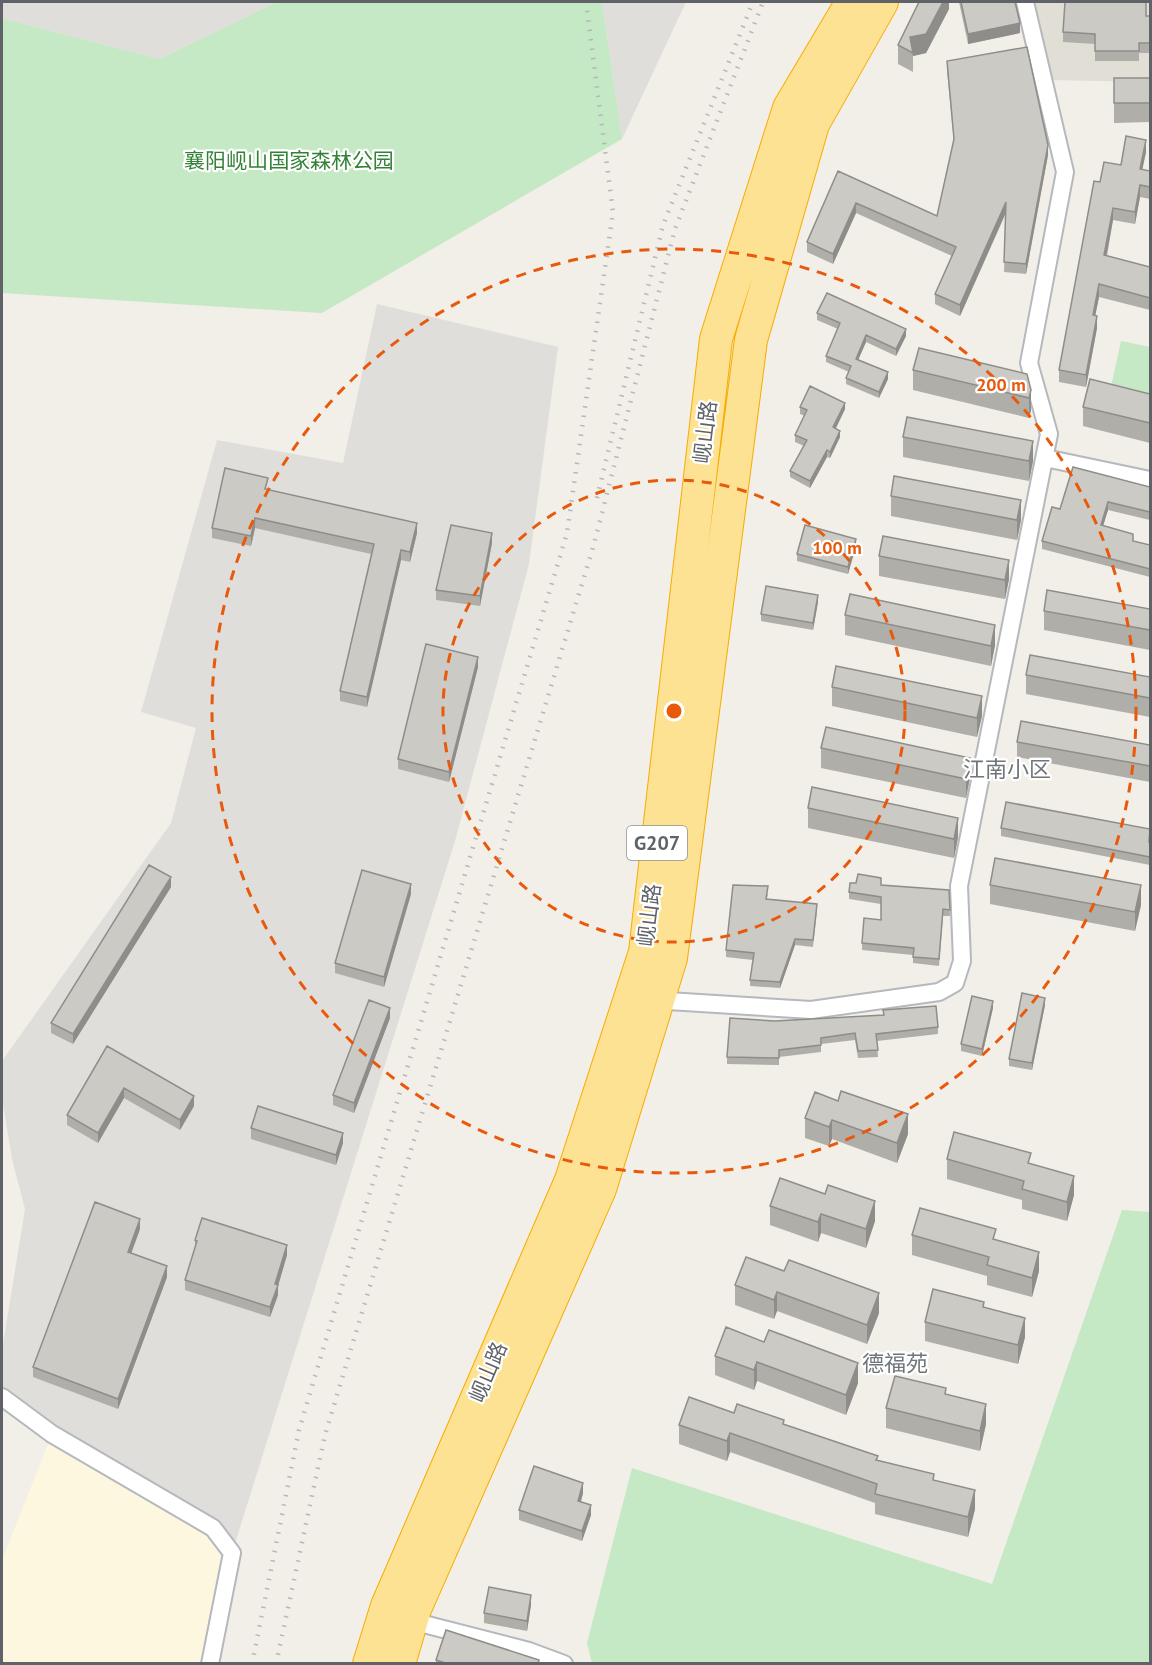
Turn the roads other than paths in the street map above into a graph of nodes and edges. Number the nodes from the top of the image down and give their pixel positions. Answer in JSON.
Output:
{"nodes":[{"id":1,"x":852,"y":2,"type":"edge"},
{"id":2,"x":882,"y":2,"type":"edge"},
{"id":3,"x":1025,"y":2,"type":"edge"},
{"id":4,"x":1045,"y":458,"type":"junction"},
{"id":5,"x":1150,"y":480,"type":"edge"},
{"id":6,"x":644,"y":998,"type":"junction"},
{"id":7,"x":2,"y":1397,"type":"edge"},
{"id":8,"x":412,"y":1621,"type":"junction"},
{"id":9,"x":210,"y":1664,"type":"edge"},
{"id":10,"x":369,"y":1664,"type":"edge"},
{"id":11,"x":399,"y":1664,"type":"edge"},
{"id":12,"x":564,"y":1664,"type":"edge"}],
"edges":[{"from":1,"to":6,"type":"highway","name":"岘山路","number":"G207"},
{"from":2,"to":6,"type":"highway","name":"岘山路","number":"G207"},
{"from":3,"to":4,"type":"street"},
{"from":4,"to":5,"type":"street"},
{"from":4,"to":6,"type":"street"},
{"from":6,"to":8,"type":"highway","name":"岘山路","number":"G207"},
{"from":6,"to":10,"type":"highway","name":"岘山路","number":"G207"},
{"from":7,"to":9,"type":"street"},
{"from":8,"to":11,"type":"highway","name":"岘山路","number":"G207"},
{"from":8,"to":12,"type":"street"}]}
